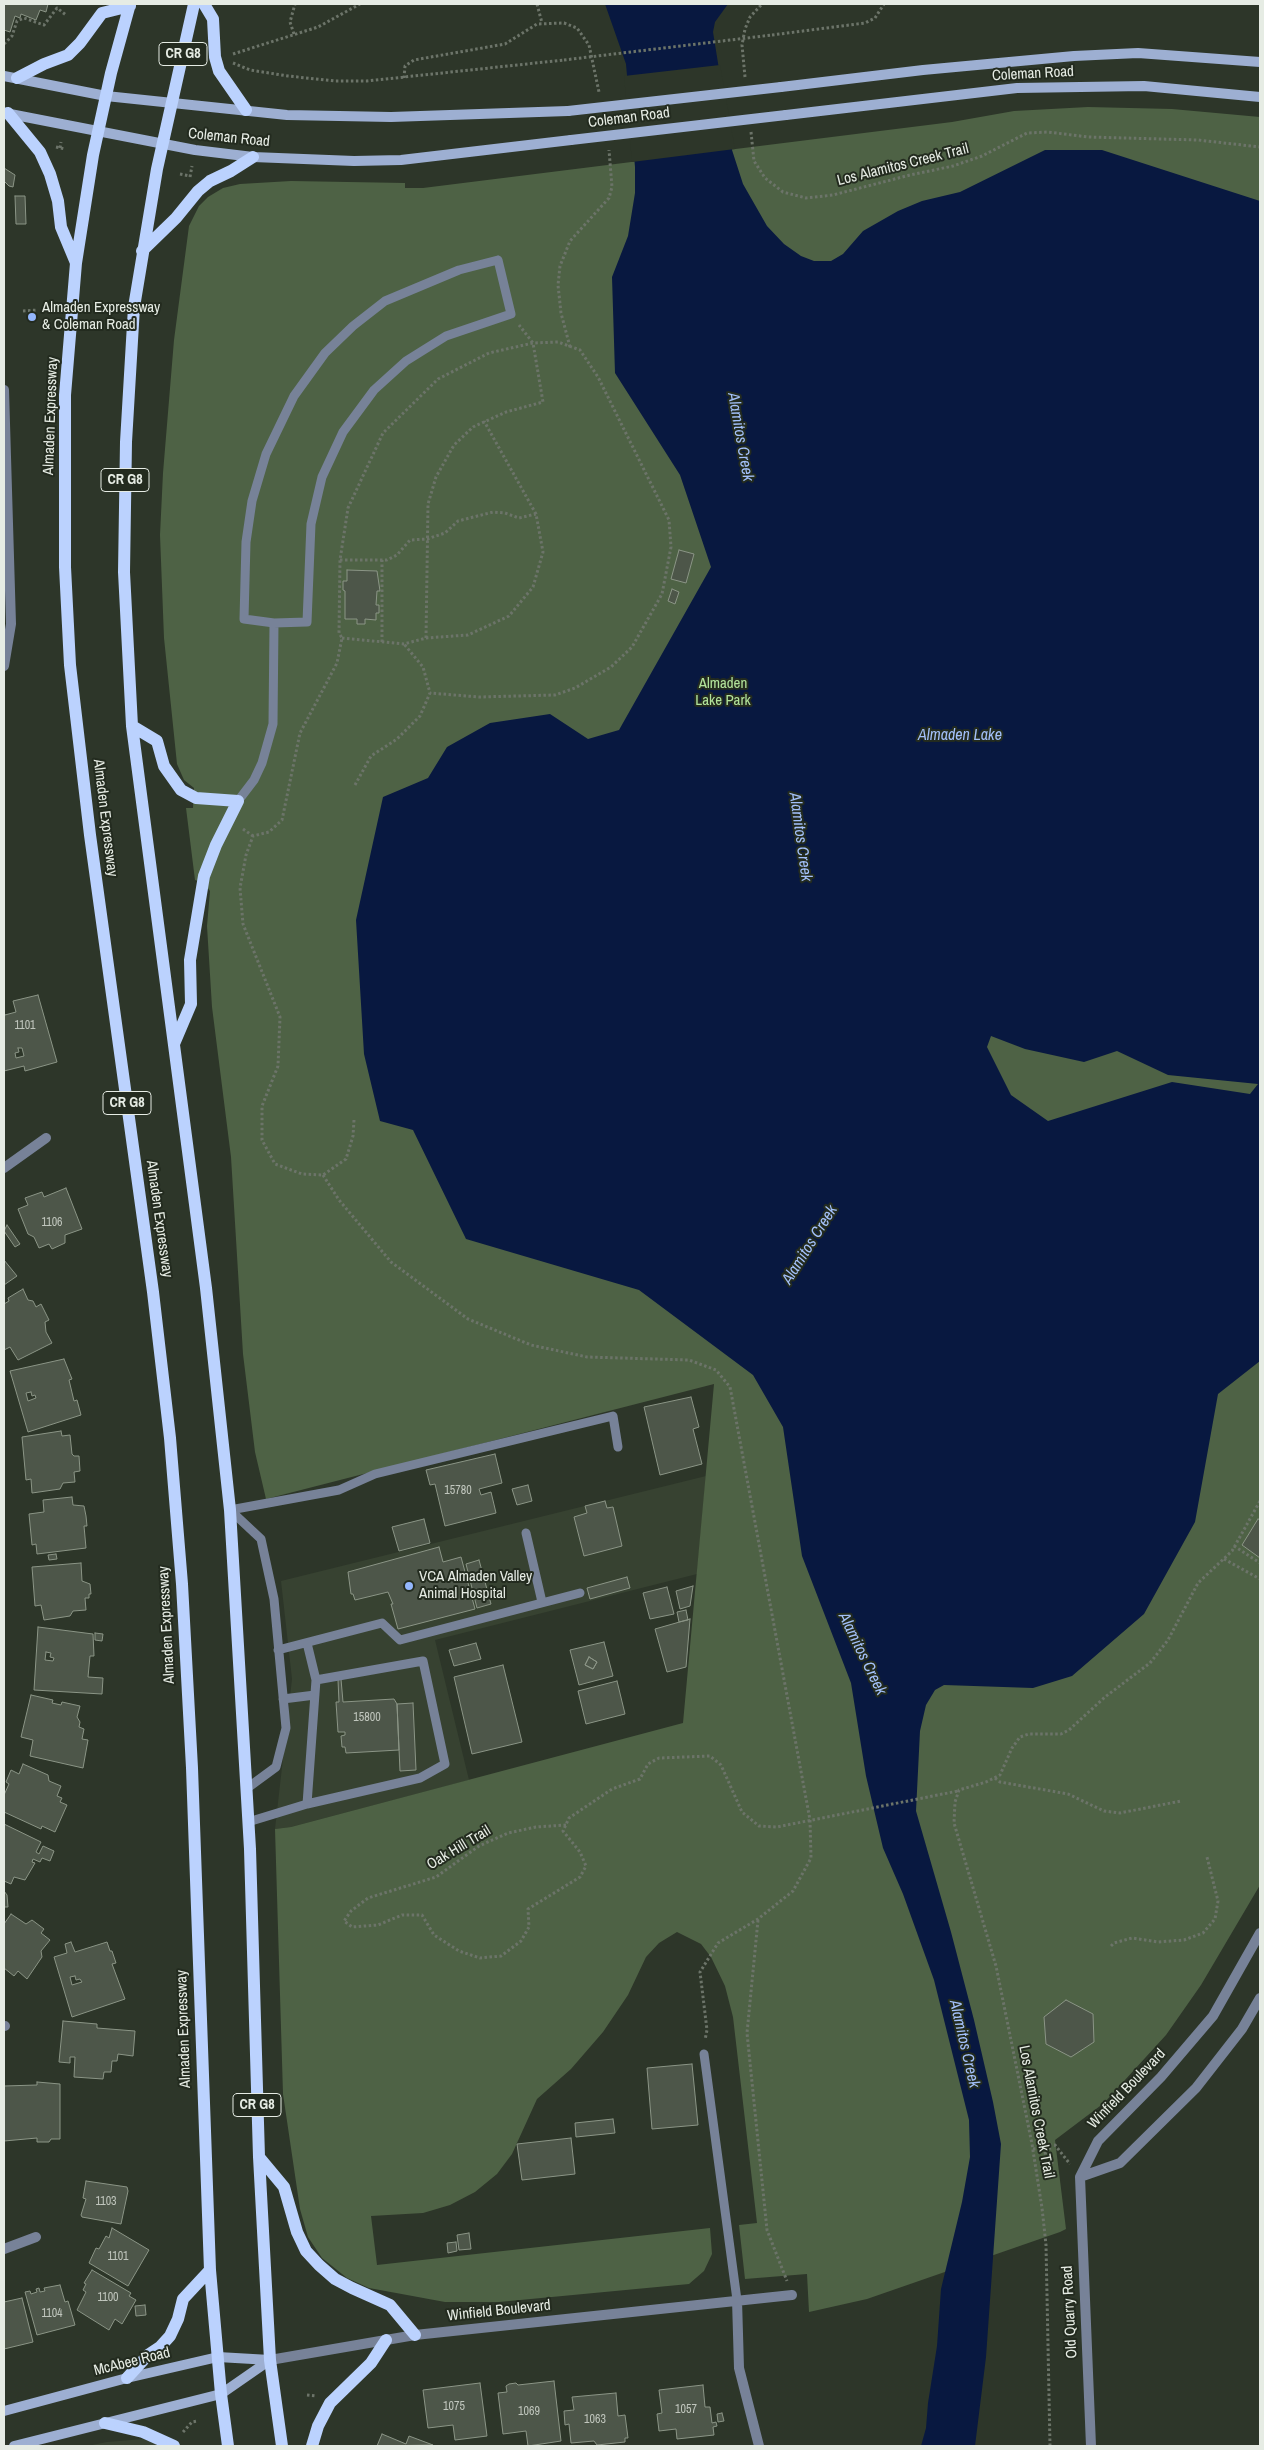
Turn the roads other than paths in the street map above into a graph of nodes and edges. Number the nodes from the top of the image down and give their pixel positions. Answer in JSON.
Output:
{"nodes":[{"id":1,"x":194,"y":4,"type":"edge"},
{"id":2,"x":204,"y":4,"type":"edge"},
{"id":3,"x":130,"y":5,"type":"edge"},
{"id":4,"x":1260,"y":62,"type":"edge"},
{"id":5,"x":4,"y":76,"type":"edge"},
{"id":6,"x":17,"y":78,"type":"junction"},
{"id":7,"x":106,"y":96,"type":"junction"},
{"id":8,"x":1260,"y":97,"type":"edge"},
{"id":9,"x":171,"y":104,"type":"junction"},
{"id":10,"x":246,"y":110,"type":"junction"},
{"id":11,"x":6,"y":113,"type":"edge"},
{"id":12,"x":98,"y":132,"type":"junction"},
{"id":13,"x":162,"y":144,"type":"junction"},
{"id":14,"x":253,"y":157,"type":"junction"},
{"id":15,"x":142,"y":250,"type":"junction"},
{"id":16,"x":76,"y":263,"type":"junction"},
{"id":17,"x":4,"y":390,"type":"edge"},
{"id":18,"x":274,"y":622,"type":"junction"},
{"id":19,"x":4,"y":666,"type":"edge"},
{"id":20,"x":132,"y":726,"type":"junction"},
{"id":21,"x":238,"y":801,"type":"junction"},
{"id":22,"x":174,"y":1044,"type":"junction"},
{"id":23,"x":46,"y":1138,"type":"dead end"},
{"id":24,"x":4,"y":1168,"type":"edge"},
{"id":25,"x":618,"y":1448,"type":"dead end"},
{"id":26,"x":230,"y":1510,"type":"junction"},
{"id":27,"x":526,"y":1533,"type":"dead end"},
{"id":28,"x":580,"y":1593,"type":"dead end"},
{"id":29,"x":542,"y":1602,"type":"junction"},
{"id":30,"x":308,"y":1643,"type":"junction"},
{"id":31,"x":278,"y":1650,"type":"junction"},
{"id":32,"x":316,"y":1680,"type":"junction"},
{"id":33,"x":315,"y":1695,"type":"junction"},
{"id":34,"x":283,"y":1699,"type":"junction"},
{"id":35,"x":246,"y":1789,"type":"junction"},
{"id":36,"x":307,"y":1804,"type":"junction"},
{"id":37,"x":248,"y":1822,"type":"junction"},
{"id":38,"x":1260,"y":1933,"type":"edge"},
{"id":39,"x":1260,"y":1998,"type":"edge"},
{"id":40,"x":704,"y":2054,"type":"road end"},
{"id":41,"x":259,"y":2158,"type":"junction"},
{"id":42,"x":1080,"y":2177,"type":"junction"},
{"id":43,"x":36,"y":2237,"type":"dead end"},
{"id":44,"x":4,"y":2249,"type":"edge"},
{"id":45,"x":210,"y":2270,"type":"junction"},
{"id":46,"x":792,"y":2295,"type":"road end"},
{"id":47,"x":737,"y":2300,"type":"junction"},
{"id":48,"x":415,"y":2335,"type":"junction"},
{"id":49,"x":386,"y":2340,"type":"junction"},
{"id":50,"x":218,"y":2357,"type":"junction"},
{"id":51,"x":270,"y":2360,"type":"junction"},
{"id":52,"x":127,"y":2378,"type":"junction"},
{"id":53,"x":221,"y":2394,"type":"junction"},
{"id":54,"x":4,"y":2411,"type":"edge"},
{"id":55,"x":105,"y":2423,"type":"junction"},
{"id":56,"x":177,"y":2441,"type":"edge"},
{"id":57,"x":14,"y":2446,"type":"edge"},
{"id":58,"x":228,"y":2446,"type":"edge"},
{"id":59,"x":282,"y":2446,"type":"edge"},
{"id":60,"x":312,"y":2446,"type":"edge"},
{"id":61,"x":759,"y":2446,"type":"edge"},
{"id":62,"x":1091,"y":2446,"type":"edge"}],
"edges":[{"from":1,"to":9,"type":"main road","number":"CR G8"},
{"from":2,"to":10,"type":"main road"},
{"from":3,"to":6,"type":"main road"},
{"from":3,"to":7,"type":"main road","name":"Almaden Expressway","number":"CR G8"},
{"from":4,"to":10,"type":"street","name":"Coleman Road","bridge":true},
{"from":5,"to":6,"type":"street","name":"Coleman Road"},
{"from":6,"to":7,"type":"street","name":"Coleman Road"},
{"from":7,"to":9,"type":"street","name":"Coleman Road"},
{"from":7,"to":12,"type":"main road","name":"Almaden Expressway","number":"CR G8"},
{"from":8,"to":14,"type":"street","name":"Coleman Road","bridge":true},
{"from":9,"to":10,"type":"street","name":"Coleman Road"},
{"from":9,"to":13,"type":"main road","number":"CR G8"},
{"from":11,"to":12,"type":"street","name":"Coleman Road"},
{"from":11,"to":16,"type":"main road"},
{"from":12,"to":13,"type":"street","name":"Coleman Road"},
{"from":12,"to":16,"type":"main road","name":"Almaden Expressway","number":"CR G8"},
{"from":13,"to":14,"type":"street","name":"Coleman Road"},
{"from":13,"to":15,"type":"main road","number":"CR G8"},
{"from":14,"to":15,"type":"main road"},
{"from":15,"to":20,"type":"main road","number":"CR G8"},
{"from":16,"to":45,"type":"main road","name":"Almaden Expressway","number":"CR G8"},
{"from":17,"to":19,"type":"street"},
{"from":18,"to":18,"type":"lane"},
{"from":18,"to":21,"type":"lane"},
{"from":20,"to":21,"type":"main road"},
{"from":20,"to":22,"type":"main road","number":"CR G8"},
{"from":21,"to":22,"type":"main road"},
{"from":22,"to":26,"type":"main road","number":"CR G8"},
{"from":23,"to":24,"type":"street"},
{"from":25,"to":26,"type":"lane"},
{"from":26,"to":31,"type":"lane"},
{"from":26,"to":35,"type":"main road","number":"CR G8"},
{"from":27,"to":29,"type":"lane"},
{"from":28,"to":29,"type":"lane"},
{"from":29,"to":30,"type":"lane"},
{"from":30,"to":31,"type":"lane"},
{"from":30,"to":32,"type":"lane"},
{"from":31,"to":34,"type":"lane"},
{"from":32,"to":33,"type":"lane"},
{"from":32,"to":36,"type":"lane"},
{"from":33,"to":34,"type":"lane"},
{"from":33,"to":36,"type":"lane"},
{"from":34,"to":35,"type":"lane"},
{"from":35,"to":37,"type":"main road","number":"CR G8"},
{"from":36,"to":37,"type":"lane"},
{"from":37,"to":41,"type":"main road","number":"CR G8"},
{"from":38,"to":42,"type":"street","name":"Winfield Boulevard"},
{"from":39,"to":42,"type":"street"},
{"from":40,"to":47,"type":"lane"},
{"from":41,"to":48,"type":"main road"},
{"from":41,"to":51,"type":"main road","number":"CR G8"},
{"from":42,"to":62,"type":"street","name":"Old Quarry Road"},
{"from":43,"to":44,"type":"street"},
{"from":45,"to":50,"type":"main road","name":"Almaden Expressway","number":"CR G8"},
{"from":45,"to":52,"type":"main road"},
{"from":46,"to":47,"type":"street","name":"Winfield Boulevard"},
{"from":47,"to":48,"type":"street","name":"Winfield Boulevard"},
{"from":47,"to":61,"type":"street"},
{"from":48,"to":49,"type":"street","name":"Winfield Boulevard"},
{"from":49,"to":51,"type":"street","name":"Winfield Boulevard"},
{"from":49,"to":60,"type":"main road"},
{"from":50,"to":51,"type":"street","name":"McAbee Road"},
{"from":50,"to":52,"type":"street","name":"McAbee Road"},
{"from":50,"to":53,"type":"main road","name":"Almaden Expressway","number":"CR G8"},
{"from":51,"to":53,"type":"street","name":"Winfield Boulevard"},
{"from":51,"to":59,"type":"main road","number":"CR G8"},
{"from":52,"to":54,"type":"street","name":"McAbee Road"},
{"from":53,"to":55,"type":"street"},
{"from":53,"to":58,"type":"main road","name":"Almaden Expressway","number":"CR G8"},
{"from":55,"to":56,"type":"main road"},
{"from":55,"to":57,"type":"street"}]}
